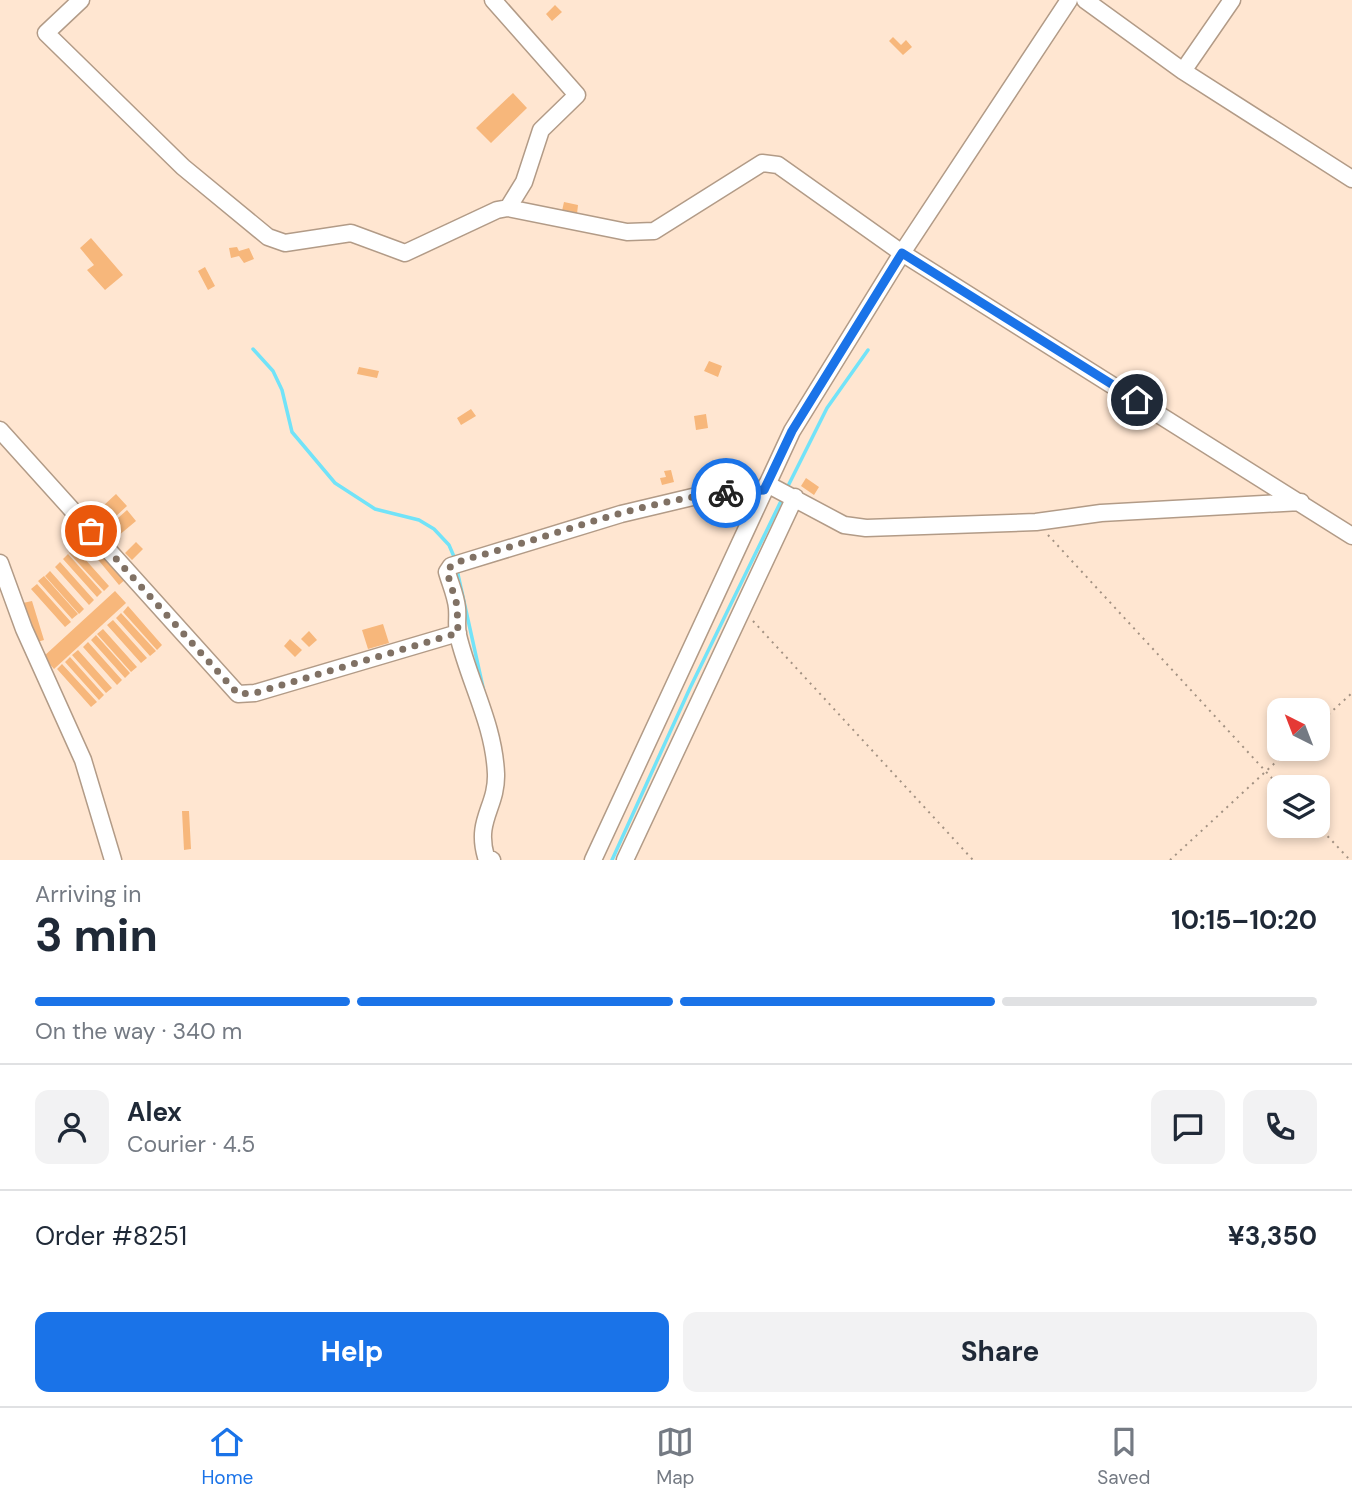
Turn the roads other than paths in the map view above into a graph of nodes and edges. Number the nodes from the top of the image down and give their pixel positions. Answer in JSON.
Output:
{"nodes":[{"id":1,"x":81,"y":0,"type":"edge"},
{"id":2,"x":493,"y":0,"type":"edge"},
{"id":3,"x":1069,"y":0,"type":"edge"},
{"id":4,"x":1085,"y":0,"type":"edge"},
{"id":5,"x":1232,"y":0,"type":"edge"},
{"id":6,"x":1183,"y":71,"type":"junction"},
{"id":7,"x":1352,"y":179,"type":"edge"},
{"id":8,"x":508,"y":208,"type":"junction"},
{"id":9,"x":902,"y":253,"type":"junction"},
{"id":10,"x":0,"y":430,"type":"edge"},
{"id":11,"x":778,"y":491,"type":"junction"},
{"id":12,"x":1301,"y":502,"type":"junction"},
{"id":13,"x":1352,"y":536,"type":"edge"},
{"id":14,"x":0,"y":563,"type":"edge"},
{"id":15,"x":458,"y":633,"type":"junction"},
{"id":16,"x":113,"y":860,"type":"edge"},
{"id":17,"x":492,"y":860,"type":"edge"},
{"id":18,"x":593,"y":860,"type":"edge"},
{"id":19,"x":625,"y":860,"type":"edge"}],
"edges":[{"from":1,"to":8,"type":"street"},
{"from":2,"to":8,"type":"street"},
{"from":3,"to":9,"type":"street"},
{"from":4,"to":6,"type":"street"},
{"from":5,"to":6,"type":"street"},
{"from":6,"to":7,"type":"street"},
{"from":8,"to":9,"type":"street"},
{"from":9,"to":11,"type":"street"},
{"from":9,"to":12,"type":"street"},
{"from":10,"to":15,"type":"street"},
{"from":11,"to":12,"type":"street"},
{"from":11,"to":15,"type":"street"},
{"from":11,"to":18,"type":"street"},
{"from":11,"to":19,"type":"street"},
{"from":12,"to":13,"type":"street"},
{"from":14,"to":16,"type":"street"},
{"from":15,"to":17,"type":"street"}]}
